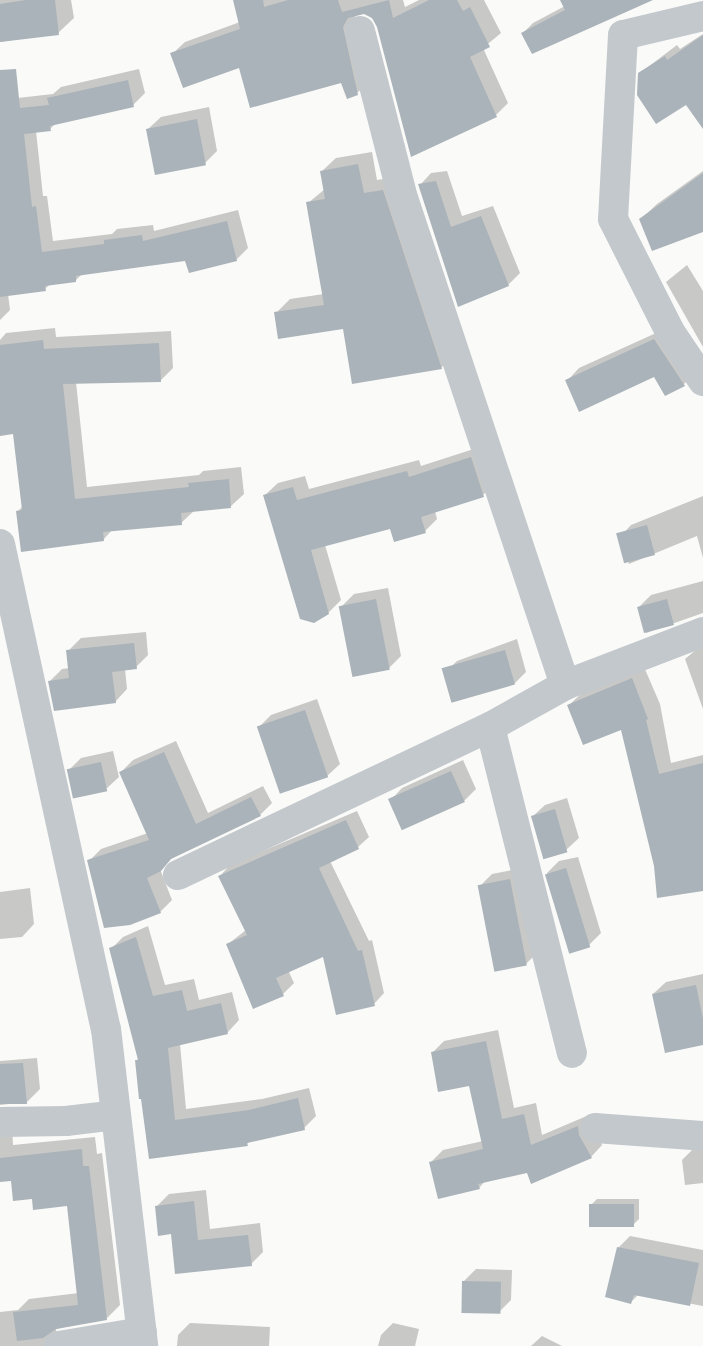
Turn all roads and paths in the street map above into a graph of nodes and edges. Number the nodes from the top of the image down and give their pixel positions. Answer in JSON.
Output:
{"nodes":[{"id":1,"x":703,"y":16,"type":"edge"},
{"id":2,"x":360,"y":32,"type":"dead end"},
{"id":3,"x":703,"y":381,"type":"edge"},
{"id":4,"x":1,"y":557,"type":"edge"},
{"id":5,"x":703,"y":632,"type":"edge"},
{"id":6,"x":565,"y":685,"type":"junction"},
{"id":7,"x":490,"y":727,"type":"junction"},
{"id":8,"x":178,"y":875,"type":"dead end"},
{"id":9,"x":572,"y":1052,"type":"dead end"},
{"id":10,"x":116,"y":1115,"type":"junction"},
{"id":11,"x":0,"y":1122,"type":"edge"},
{"id":12,"x":595,"y":1128,"type":"dead end"},
{"id":13,"x":703,"y":1136,"type":"edge"},
{"id":14,"x":143,"y":1339,"type":"edge"},
{"id":15,"x":59,"y":1346,"type":"edge"}],
"edges":[{"from":1,"to":3,"type":"street"},
{"from":2,"to":6,"type":"street"},
{"from":4,"to":10,"type":"street"},
{"from":5,"to":6,"type":"street"},
{"from":6,"to":7,"type":"street"},
{"from":7,"to":8,"type":"street"},
{"from":7,"to":9,"type":"street"},
{"from":10,"to":11,"type":"street"},
{"from":10,"to":14,"type":"street"},
{"from":12,"to":13,"type":"street"},
{"from":14,"to":15,"type":"street"}]}
